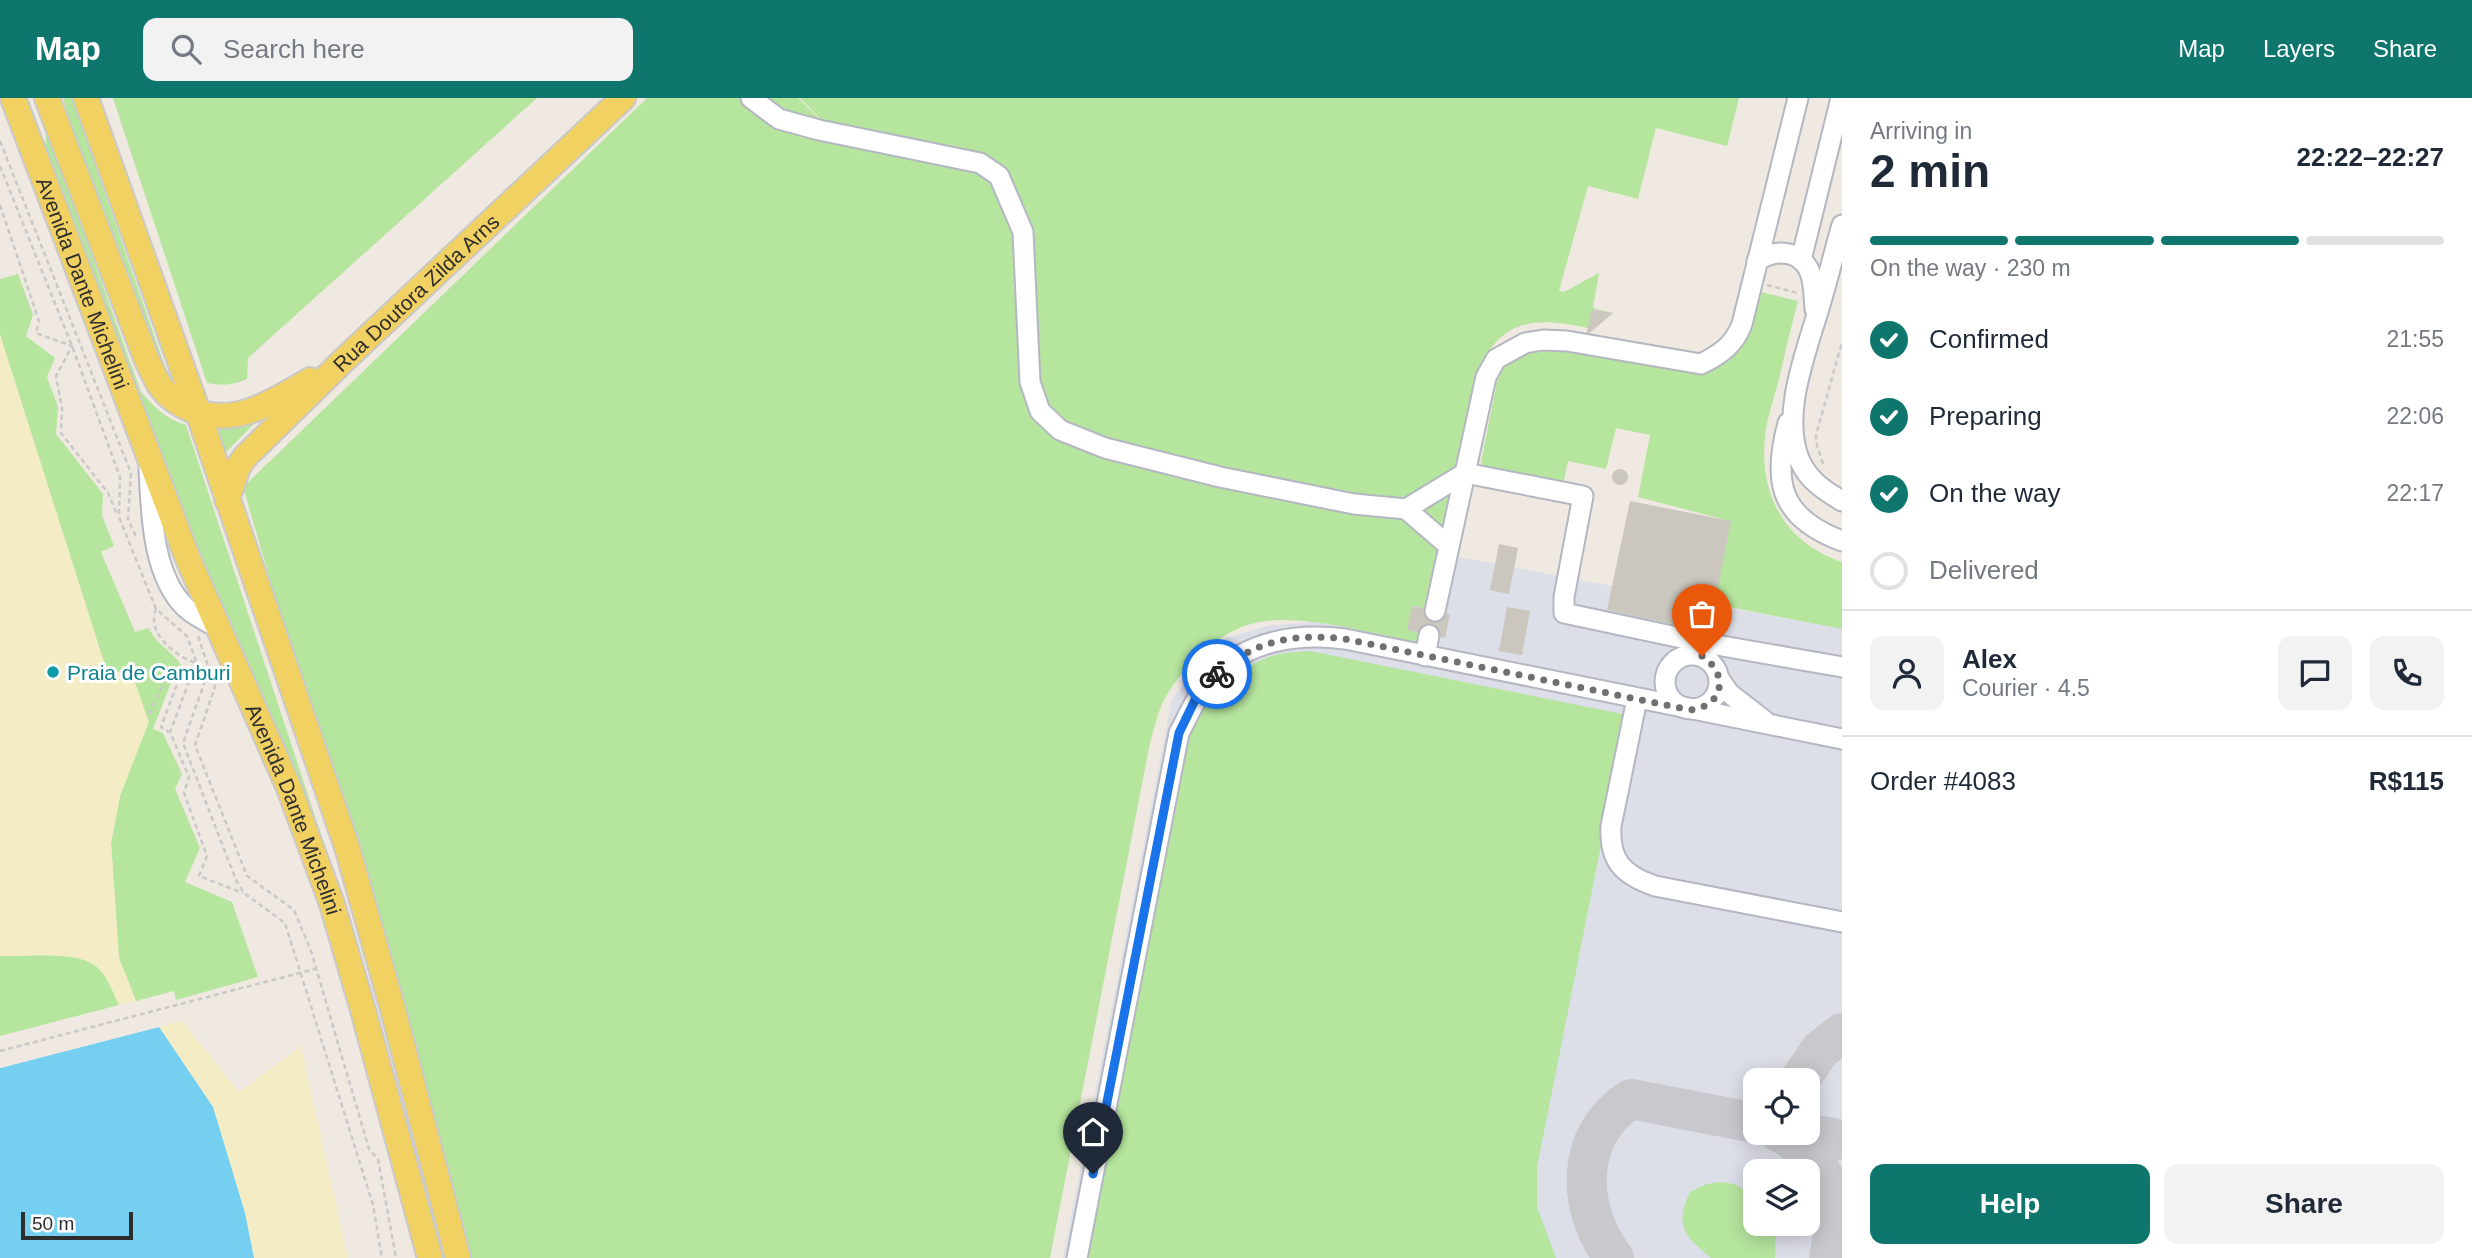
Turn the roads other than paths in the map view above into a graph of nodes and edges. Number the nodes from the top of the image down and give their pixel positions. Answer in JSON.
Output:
{"nodes":[{"id":1,"x":13,"y":98,"type":"edge"},
{"id":2,"x":37,"y":98,"type":"edge"},
{"id":3,"x":47,"y":98,"type":"edge"},
{"id":4,"x":86,"y":98,"type":"edge"},
{"id":5,"x":623,"y":98,"type":"edge"},
{"id":6,"x":751,"y":98,"type":"edge"},
{"id":7,"x":1798,"y":98,"type":"edge"},
{"id":8,"x":1841,"y":98,"type":"edge"},
{"id":9,"x":28,"y":137,"type":"junction"},
{"id":10,"x":1842,"y":225,"type":"edge"},
{"id":11,"x":1801,"y":260,"type":"junction"},
{"id":12,"x":1757,"y":261,"type":"junction"},
{"id":13,"x":1816,"y":320,"type":"junction"},
{"id":14,"x":346,"y":358,"type":"junction"},
{"id":15,"x":1796,"y":391,"type":"junction"},
{"id":16,"x":198,"y":412,"type":"junction"},
{"id":17,"x":1465,"y":473,"type":"junction"},
{"id":18,"x":227,"y":500,"type":"junction"},
{"id":19,"x":1842,"y":501,"type":"edge"},
{"id":20,"x":1406,"y":509,"type":"junction"},
{"id":21,"x":1842,"y":541,"type":"edge"},
{"id":22,"x":1449,"y":546,"type":"junction"},
{"id":23,"x":1435,"y":611,"type":"dead end"},
{"id":24,"x":1429,"y":635,"type":"dead end"},
{"id":25,"x":1425,"y":656,"type":"junction"},
{"id":26,"x":1842,"y":667,"type":"edge"},
{"id":27,"x":1720,"y":680,"type":"junction"},
{"id":28,"x":1637,"y":699,"type":"junction"},
{"id":29,"x":1690,"y":710,"type":"junction"},
{"id":30,"x":1773,"y":726,"type":"junction"},
{"id":31,"x":1842,"y":739,"type":"edge"},
{"id":32,"x":1842,"y":922,"type":"edge"},
{"id":33,"x":430,"y":1258,"type":"edge"},
{"id":34,"x":458,"y":1258,"type":"edge"},
{"id":35,"x":1077,"y":1258,"type":"edge"}],
"edges":[{"from":1,"to":9,"type":"main road","name":"Avenida Dante Michelini"},
{"from":2,"to":9,"type":"main road"},
{"from":3,"to":16,"type":"main road"},
{"from":4,"to":16,"type":"main road","name":"Avenida Dante Michelini"},
{"from":5,"to":14,"type":"main road","name":"Rua Doutora Zilda Arns"},
{"from":6,"to":20,"type":"street"},
{"from":7,"to":12,"type":"street"},
{"from":8,"to":11,"type":"street"},
{"from":9,"to":33,"type":"main road","name":"Avenida Dante Michelini"},
{"from":10,"to":13,"type":"street"},
{"from":11,"to":12,"type":"street"},
{"from":11,"to":13,"type":"street"},
{"from":12,"to":17,"type":"street"},
{"from":13,"to":15,"type":"street"},
{"from":14,"to":16,"type":"main road"},
{"from":14,"to":18,"type":"main road","name":"Rua Doutora Zilda Arns"},
{"from":15,"to":19,"type":"street"},
{"from":15,"to":21,"type":"street"},
{"from":16,"to":18,"type":"main road","name":"Avenida Dante Michelini"},
{"from":17,"to":20,"type":"street"},
{"from":17,"to":22,"type":"street"},
{"from":17,"to":26,"type":"street"},
{"from":18,"to":34,"type":"main road","name":"Avenida Dante Michelini"},
{"from":20,"to":22,"type":"street"},
{"from":22,"to":23,"type":"street"},
{"from":24,"to":25,"type":"street"},
{"from":25,"to":28,"type":"street"},
{"from":25,"to":35,"type":"street"},
{"from":27,"to":29,"type":"street"},
{"from":27,"to":29,"type":"street"},
{"from":27,"to":30,"type":"street"},
{"from":28,"to":29,"type":"street"},
{"from":28,"to":32,"type":"street"},
{"from":29,"to":30,"type":"street"},
{"from":30,"to":31,"type":"street"}]}
